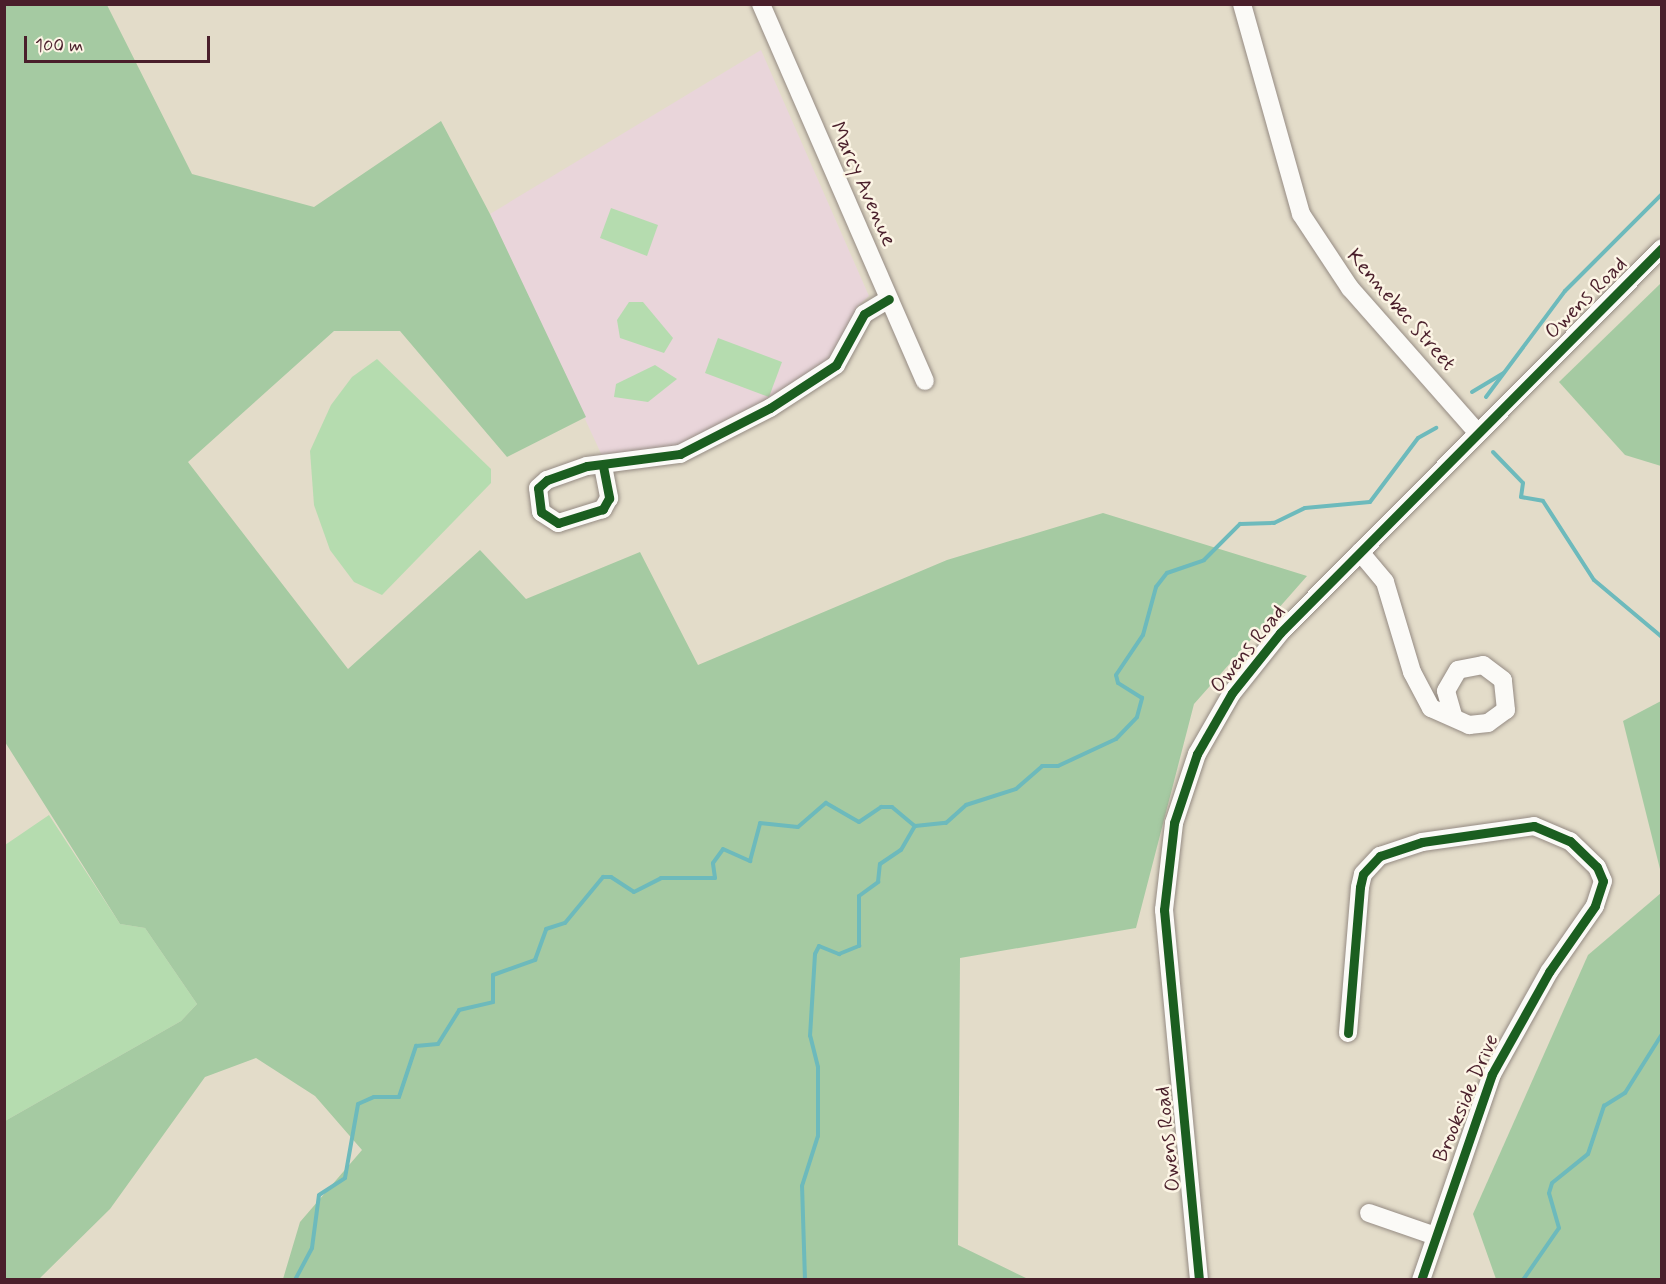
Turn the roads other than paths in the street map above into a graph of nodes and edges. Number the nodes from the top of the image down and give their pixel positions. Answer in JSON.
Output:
{"nodes":[{"id":1,"x":761,"y":4,"type":"edge"},
{"id":2,"x":1242,"y":4,"type":"edge"},
{"id":3,"x":1662,"y":248,"type":"edge"},
{"id":4,"x":889,"y":298,"type":"junction"},
{"id":5,"x":925,"y":381,"type":"dead end"},
{"id":6,"x":1476,"y":431,"type":"junction"},
{"id":7,"x":603,"y":466,"type":"dead end"},
{"id":8,"x":1360,"y":552,"type":"junction"},
{"id":9,"x":1453,"y":715,"type":"dead end"},
{"id":10,"x":1348,"y":1033,"type":"dead end"},
{"id":11,"x":1368,"y":1213,"type":"dead end"},
{"id":12,"x":1433,"y":1235,"type":"junction"},
{"id":13,"x":1199,"y":1280,"type":"edge"},
{"id":14,"x":1421,"y":1280,"type":"edge"}],
"edges":[{"from":1,"to":4,"type":"street","name":"Marcy Avenue"},
{"from":2,"to":6,"type":"street","name":"Kennebec Street"},
{"from":3,"to":6,"type":"street","name":"Owens Road"},
{"from":4,"to":5,"type":"street","name":"Marcy Avenue"},
{"from":4,"to":7,"type":"street"},
{"from":6,"to":8,"type":"street","name":"Owens Road"},
{"from":8,"to":9,"type":"street"},
{"from":8,"to":13,"type":"street","name":"Owens Road"},
{"from":10,"to":12,"type":"street","name":"Brookside Drive"},
{"from":11,"to":12,"type":"street"},
{"from":12,"to":14,"type":"street","name":"Brookside Drive"}]}
